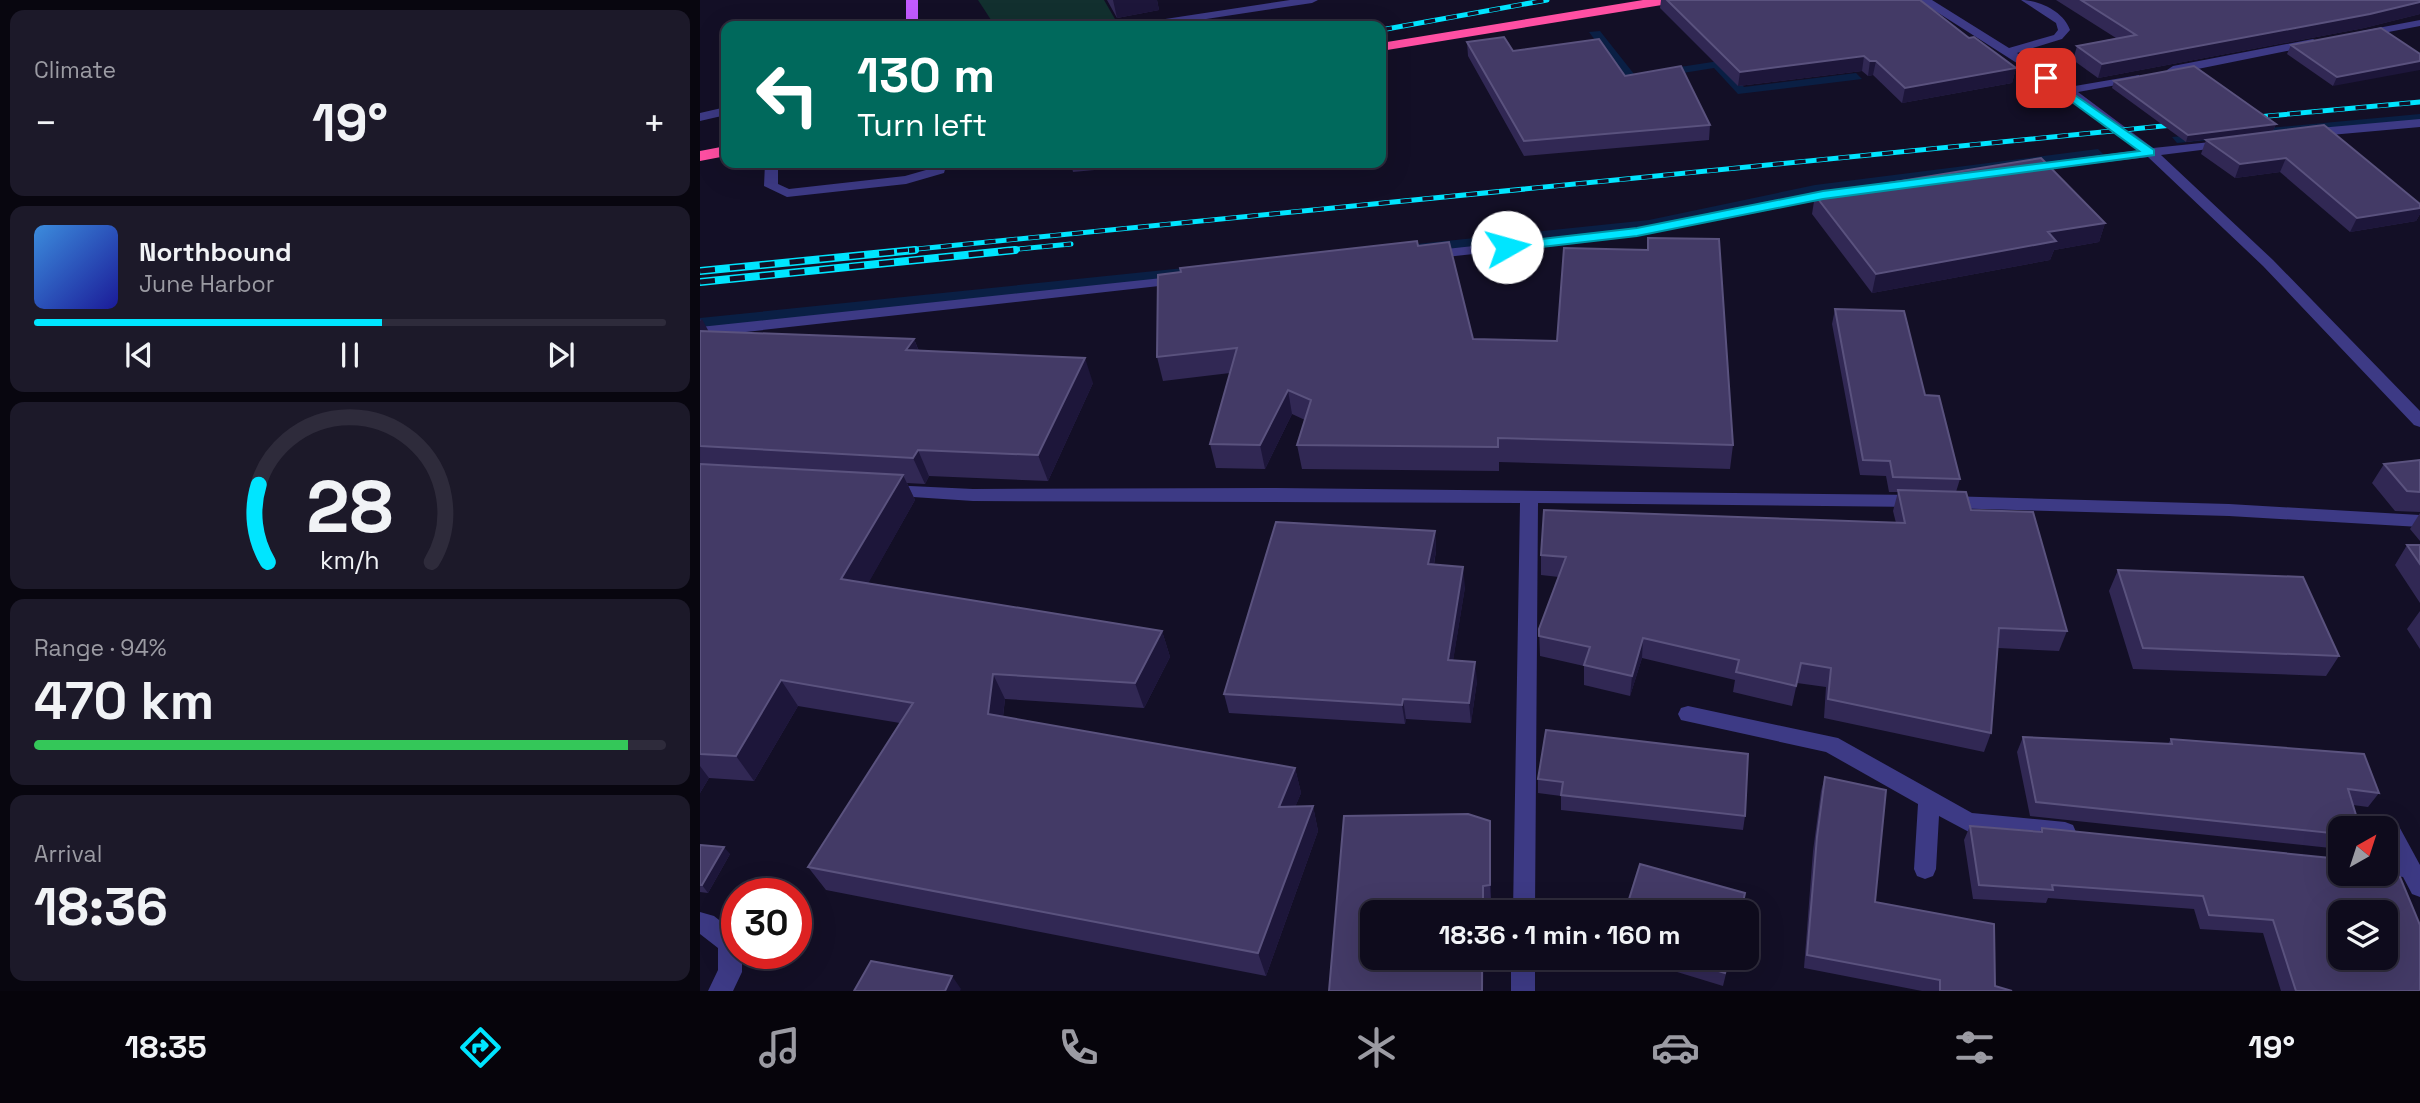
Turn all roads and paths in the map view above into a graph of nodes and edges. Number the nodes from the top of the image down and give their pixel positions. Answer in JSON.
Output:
{"nodes":[{"id":1,"x":912,"y":0,"type":"edge"},
{"id":2,"x":1312,"y":0,"type":"edge"},
{"id":3,"x":1668,"y":0,"type":"edge"},
{"id":4,"x":1924,"y":0,"type":"edge"},
{"id":5,"x":2027,"y":0,"type":"edge"},
{"id":6,"x":912,"y":21,"type":"edge"},
{"id":7,"x":1172,"y":21,"type":"edge"},
{"id":8,"x":2420,"y":23,"type":"edge"},
{"id":9,"x":2352,"y":36,"type":"edge"},
{"id":10,"x":2325,"y":41,"type":"edge"},
{"id":11,"x":1386,"y":46,"type":"edge"},
{"id":12,"x":2007,"y":52,"type":"junction"},
{"id":13,"x":2161,"y":73,"type":"edge"},
{"id":14,"x":2147,"y":75,"type":"edge"},
{"id":15,"x":2065,"y":91,"type":"junction"},
{"id":16,"x":721,"y":112,"type":"edge"},
{"id":17,"x":700,"y":117,"type":"edge"},
{"id":18,"x":2420,"y":123,"type":"edge"},
{"id":19,"x":2299,"y":134,"type":"edge"},
{"id":20,"x":2245,"y":141,"type":"edge"},
{"id":21,"x":721,"y":152,"type":"edge"},
{"id":22,"x":2149,"y":153,"type":"junction"},
{"id":23,"x":700,"y":156,"type":"edge"},
{"id":24,"x":772,"y":168,"type":"edge"},
{"id":25,"x":939,"y":168,"type":"edge"},
{"id":26,"x":2013,"y":170,"type":"edge"},
{"id":27,"x":1850,"y":192,"type":"edge"},
{"id":28,"x":1413,"y":257,"type":"edge"},
{"id":29,"x":1196,"y":279,"type":"edge"},
{"id":30,"x":700,"y":332,"type":"edge"},
{"id":31,"x":2420,"y":421,"type":"edge"},
{"id":32,"x":877,"y":490,"type":"edge"},
{"id":33,"x":1529,"y":497,"type":"junction"},
{"id":34,"x":2420,"y":521,"type":"edge"},
{"id":35,"x":1688,"y":714,"type":"dead end"},
{"id":36,"x":1929,"y":799,"type":"junction"},
{"id":37,"x":2079,"y":834,"type":"edge"},
{"id":38,"x":2398,"y":846,"type":"edge"},
{"id":39,"x":1925,"y":869,"type":"dead end"},
{"id":40,"x":2398,"y":871,"type":"edge"},
{"id":41,"x":2415,"y":878,"type":"edge"},
{"id":42,"x":1524,"y":900,"type":"edge"},
{"id":43,"x":700,"y":923,"type":"edge"},
{"id":44,"x":1523,"y":970,"type":"edge"},
{"id":45,"x":720,"y":991,"type":"edge"},
{"id":46,"x":1522,"y":991,"type":"edge"}],
"edges":[{"from":1,"to":6,"type":"main road"},
{"from":2,"to":7,"type":"street"},
{"from":3,"to":11,"type":"highway"},
{"from":4,"to":12,"type":"street"},
{"from":5,"to":12,"type":"street"},
{"from":8,"to":9,"type":"street"},
{"from":10,"to":13,"type":"street"},
{"from":12,"to":15,"type":"street"},
{"from":14,"to":15,"type":"street"},
{"from":15,"to":22,"type":"street"},
{"from":16,"to":17,"type":"street"},
{"from":18,"to":19,"type":"street"},
{"from":20,"to":22,"type":"street"},
{"from":21,"to":23,"type":"highway"},
{"from":22,"to":26,"type":"street"},
{"from":22,"to":31,"type":"street"},
{"from":24,"to":25,"type":"street"},
{"from":27,"to":28,"type":"street"},
{"from":29,"to":30,"type":"street"},
{"from":32,"to":33,"type":"street"},
{"from":33,"to":34,"type":"street"},
{"from":33,"to":42,"type":"street"},
{"from":35,"to":36,"type":"street"},
{"from":36,"to":37,"type":"street"},
{"from":36,"to":39,"type":"street"},
{"from":38,"to":41,"type":"street"},
{"from":40,"to":41,"type":"street"},
{"from":43,"to":45,"type":"street"},
{"from":44,"to":46,"type":"street"}]}
